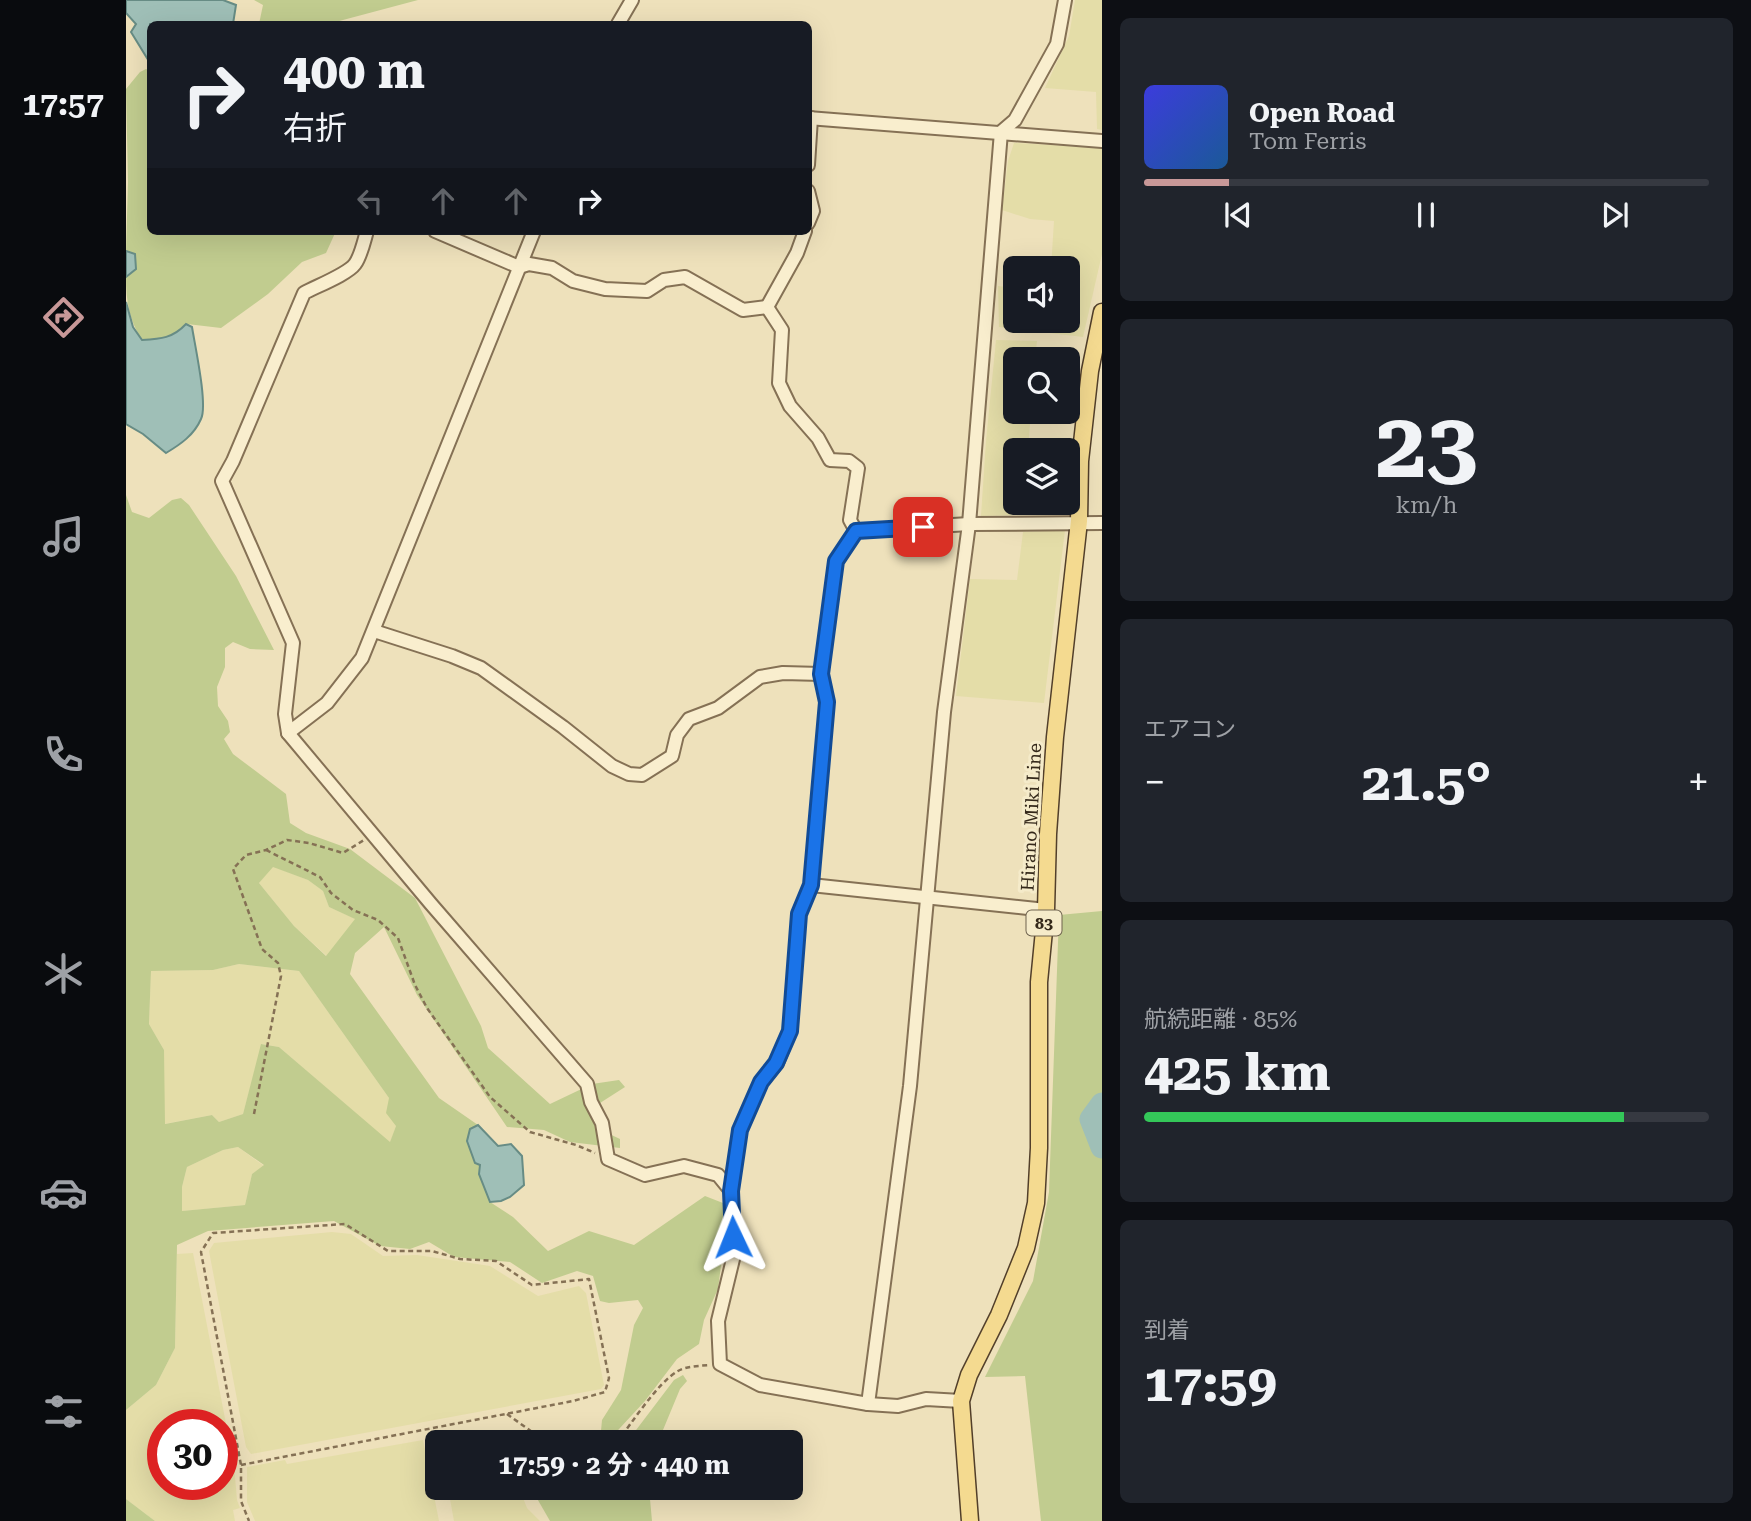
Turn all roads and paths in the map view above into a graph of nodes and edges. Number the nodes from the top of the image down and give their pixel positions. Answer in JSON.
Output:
{"nodes":[{"id":1,"x":632,"y":0,"type":"edge"},
{"id":2,"x":1065,"y":0,"type":"edge"},
{"id":3,"x":620,"y":21,"type":"edge"},
{"id":4,"x":812,"y":118,"type":"edge"},
{"id":5,"x":1001,"y":132,"type":"junction"},
{"id":6,"x":1102,"y":141,"type":"edge"},
{"id":7,"x":366,"y":235,"type":"edge"},
{"id":8,"x":444,"y":235,"type":"edge"},
{"id":9,"x":532,"y":235,"type":"edge"},
{"id":10,"x":804,"y":235,"type":"edge"},
{"id":11,"x":519,"y":267,"type":"junction"},
{"id":12,"x":767,"y":307,"type":"junction"},
{"id":13,"x":1102,"y":312,"type":"edge"},
{"id":14,"x":1090,"y":522,"type":"edge"},
{"id":15,"x":969,"y":524,"type":"junction"},
{"id":16,"x":856,"y":531,"type":"junction"},
{"id":17,"x":374,"y":631,"type":"junction"},
{"id":18,"x":821,"y":674,"type":"junction"},
{"id":19,"x":288,"y":733,"type":"junction"},
{"id":20,"x":373,"y":834,"type":"junction"},
{"id":21,"x":266,"y":850,"type":"junction"},
{"id":22,"x":811,"y":885,"type":"junction"},
{"id":23,"x":927,"y":899,"type":"junction"},
{"id":24,"x":1046,"y":910,"type":"junction"},
{"id":25,"x":254,"y":1114,"type":"dead end"},
{"id":26,"x":608,"y":1159,"type":"junction"},
{"id":27,"x":731,"y":1191,"type":"junction"},
{"id":28,"x":720,"y":1364,"type":"junction"},
{"id":29,"x":961,"y":1401,"type":"junction"},
{"id":30,"x":868,"y":1404,"type":"junction"},
{"id":31,"x":507,"y":1414,"type":"junction"},
{"id":32,"x":529,"y":1430,"type":"edge"},
{"id":33,"x":626,"y":1430,"type":"edge"},
{"id":34,"x":241,"y":1465,"type":"junction"},
{"id":35,"x":249,"y":1521,"type":"edge"},
{"id":36,"x":970,"y":1521,"type":"edge"}],
"edges":[{"from":1,"to":3,"type":"street"},
{"from":2,"to":5,"type":"street"},
{"from":4,"to":5,"type":"street"},
{"from":5,"to":6,"type":"street"},
{"from":5,"to":15,"type":"street"},
{"from":7,"to":19,"type":"street"},
{"from":8,"to":11,"type":"street"},
{"from":9,"to":11,"type":"street"},
{"from":10,"to":12,"type":"street"},
{"from":11,"to":12,"type":"street"},
{"from":11,"to":17,"type":"street"},
{"from":12,"to":16,"type":"street"},
{"from":13,"to":14,"type":"main road","name":"Hirano Miki Line","number":"83"},
{"from":14,"to":15,"type":"street"},
{"from":14,"to":24,"type":"main road","name":"Hirano Miki Line","number":"83"},
{"from":15,"to":16,"type":"street"},
{"from":15,"to":23,"type":"street"},
{"from":16,"to":18,"type":"street"},
{"from":17,"to":18,"type":"street"},
{"from":17,"to":19,"type":"street"},
{"from":18,"to":22,"type":"street"},
{"from":19,"to":20,"type":"street"},
{"from":20,"to":21,"type":"path"},
{"from":20,"to":26,"type":"street"},
{"from":21,"to":25,"type":"path"},
{"from":21,"to":26,"type":"path"},
{"from":22,"to":23,"type":"street"},
{"from":22,"to":27,"type":"street"},
{"from":23,"to":24,"type":"street"},
{"from":23,"to":30,"type":"street"},
{"from":24,"to":29,"type":"main road","name":"Hirano Miki Line","number":"83"},
{"from":26,"to":27,"type":"street"},
{"from":27,"to":28,"type":"street"},
{"from":28,"to":30,"type":"street"},
{"from":28,"to":33,"type":"path"},
{"from":29,"to":30,"type":"street"},
{"from":29,"to":36,"type":"main road","name":"Hirano Miki Line","number":"83"},
{"from":31,"to":32,"type":"path"},
{"from":31,"to":34,"type":"path"},
{"from":31,"to":34,"type":"path"},
{"from":34,"to":35,"type":"path"}]}
